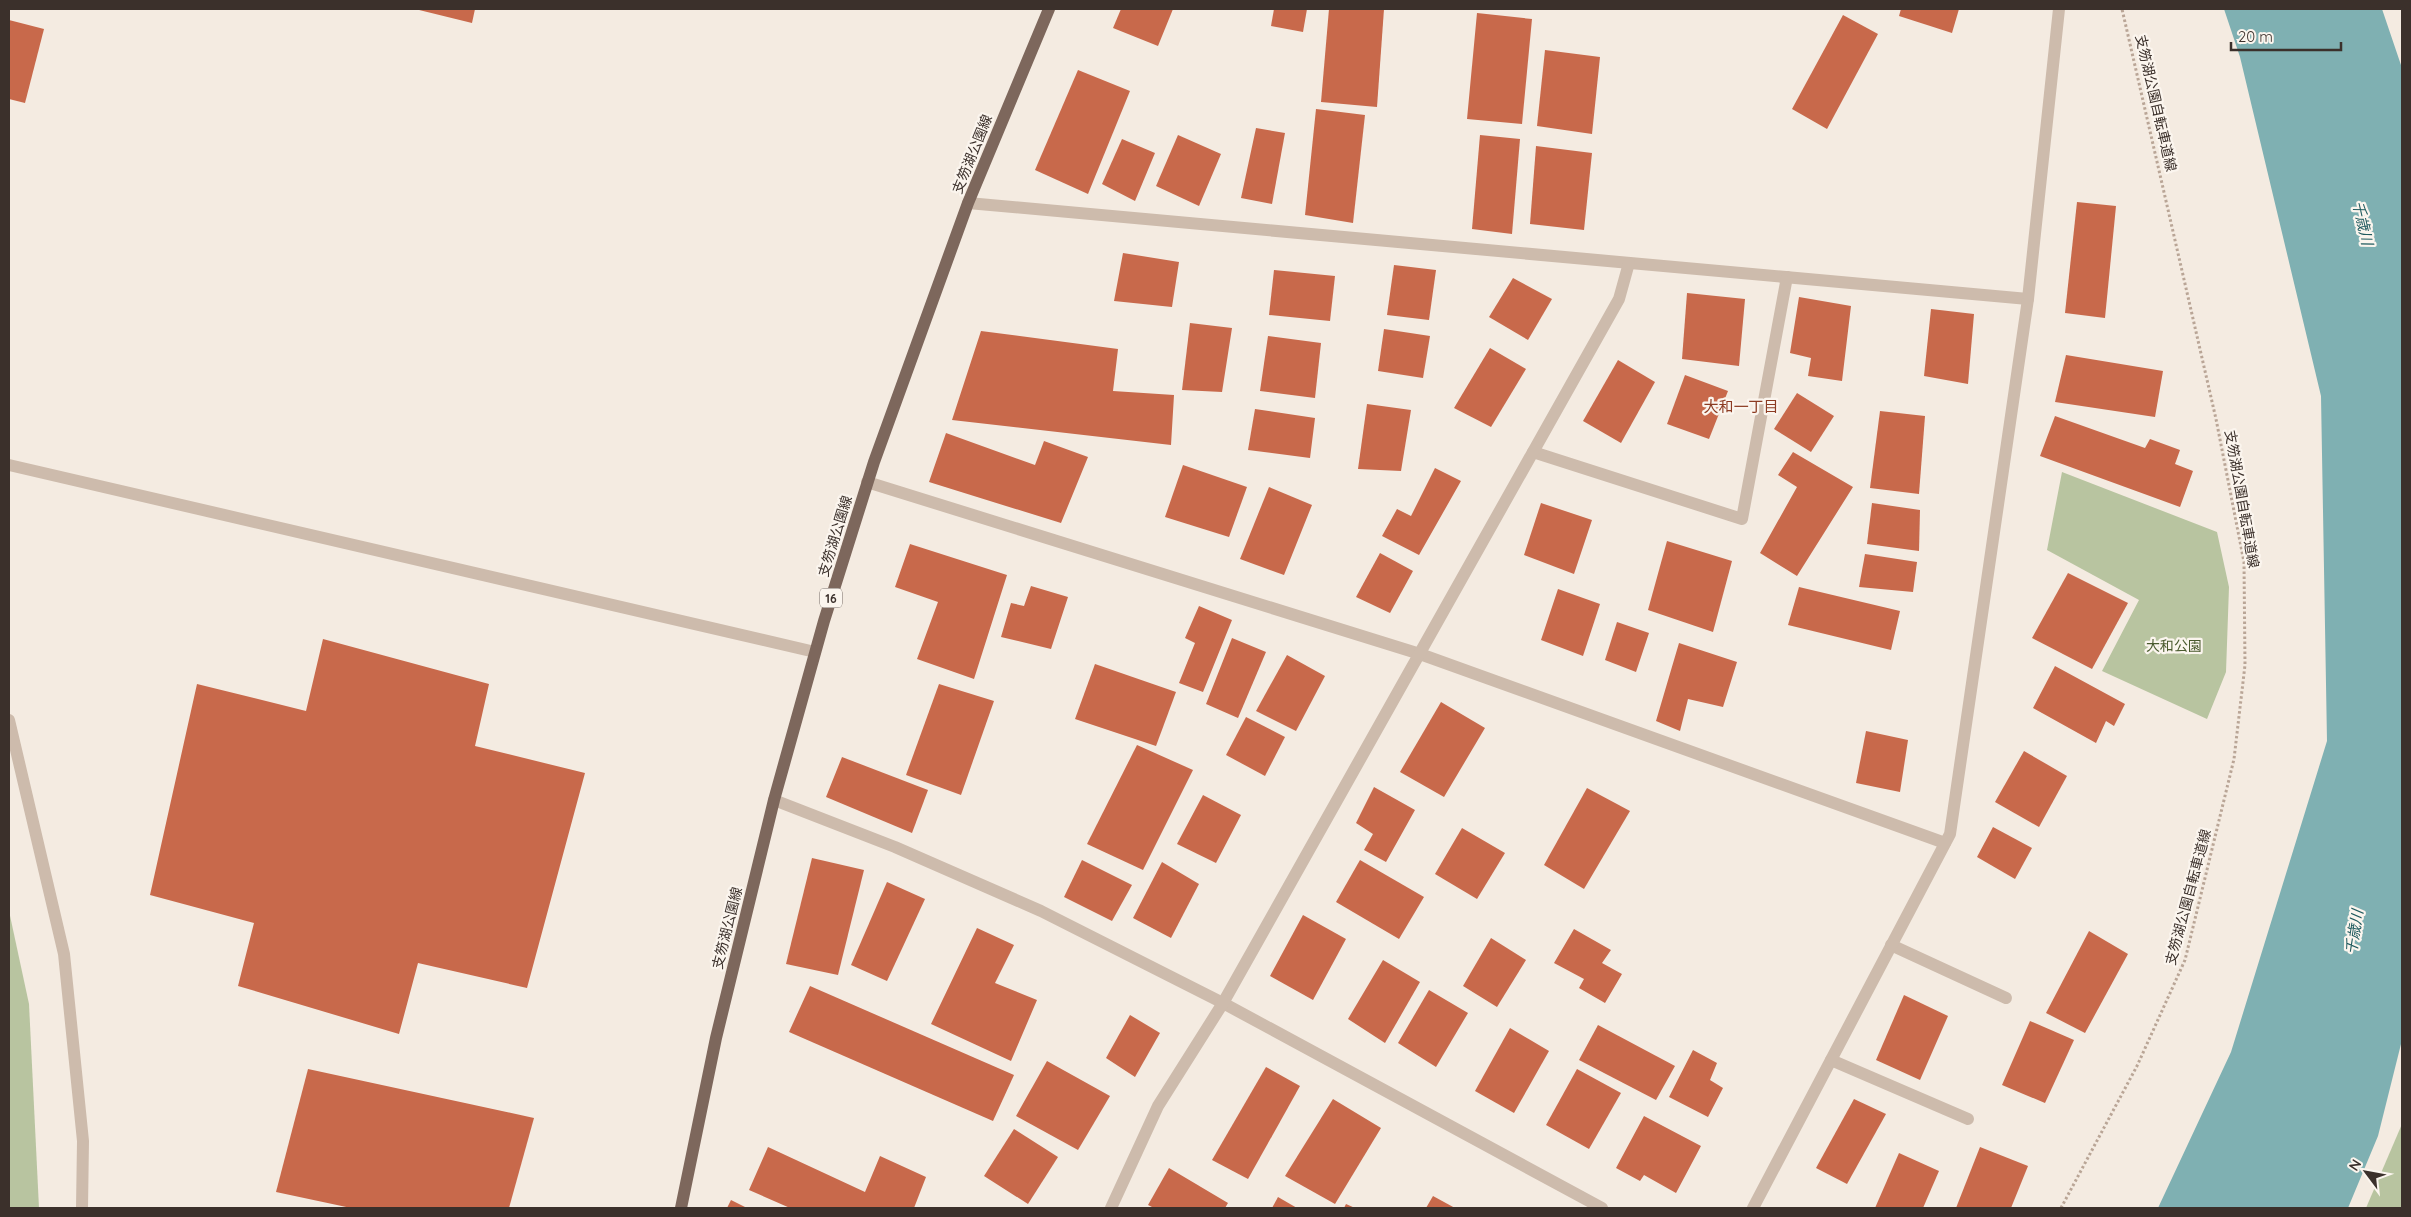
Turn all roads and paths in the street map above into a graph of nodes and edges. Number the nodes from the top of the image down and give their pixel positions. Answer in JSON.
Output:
{"nodes":[{"id":1,"x":1049,"y":9,"type":"edge"},
{"id":2,"x":2059,"y":9,"type":"edge"},
{"id":3,"x":2122,"y":9,"type":"edge"},
{"id":4,"x":968,"y":203,"type":"junction"},
{"id":5,"x":1629,"y":263,"type":"junction"},
{"id":6,"x":1787,"y":277,"type":"junction"},
{"id":7,"x":2028,"y":299,"type":"junction"},
{"id":8,"x":1533,"y":452,"type":"junction"},
{"id":9,"x":9,"y":466,"type":"edge"},
{"id":10,"x":867,"y":482,"type":"junction"},
{"id":11,"x":815,"y":652,"type":"junction"},
{"id":12,"x":1420,"y":654,"type":"junction"},
{"id":13,"x":9,"y":720,"type":"edge"},
{"id":14,"x":774,"y":800,"type":"junction"},
{"id":15,"x":1945,"y":843,"type":"junction"},
{"id":16,"x":1891,"y":945,"type":"junction"},
{"id":17,"x":2006,"y":998,"type":"dead end"},
{"id":18,"x":1223,"y":1003,"type":"junction"},
{"id":19,"x":1831,"y":1060,"type":"junction"},
{"id":20,"x":1968,"y":1119,"type":"dead end"},
{"id":21,"x":82,"y":1208,"type":"edge"},
{"id":22,"x":681,"y":1208,"type":"edge"},
{"id":23,"x":1111,"y":1208,"type":"edge"},
{"id":24,"x":1602,"y":1208,"type":"edge"},
{"id":25,"x":1753,"y":1208,"type":"edge"},
{"id":26,"x":2061,"y":1208,"type":"edge"}],
"edges":[{"from":1,"to":4,"type":"main road","name":"支笏湖公園線","number":"16"},
{"from":2,"to":7,"type":"street"},
{"from":3,"to":26,"type":"path","name":"支笏湖公園自転車道線"},
{"from":4,"to":5,"type":"street"},
{"from":4,"to":10,"type":"main road","name":"支笏湖公園線","number":"16"},
{"from":5,"to":6,"type":"street"},
{"from":5,"to":8,"type":"street"},
{"from":6,"to":7,"type":"street"},
{"from":6,"to":8,"type":"street"},
{"from":7,"to":15,"type":"street"},
{"from":8,"to":12,"type":"street"},
{"from":9,"to":11,"type":"street"},
{"from":10,"to":11,"type":"main road","name":"支笏湖公園線","number":"16"},
{"from":10,"to":12,"type":"street"},
{"from":11,"to":14,"type":"main road","name":"支笏湖公園線","number":"16"},
{"from":12,"to":15,"type":"street"},
{"from":12,"to":18,"type":"street"},
{"from":13,"to":21,"type":"street"},
{"from":14,"to":18,"type":"street"},
{"from":14,"to":22,"type":"main road","name":"支笏湖公園線","number":"16"},
{"from":15,"to":16,"type":"street"},
{"from":16,"to":17,"type":"street"},
{"from":16,"to":19,"type":"street"},
{"from":18,"to":23,"type":"street"},
{"from":18,"to":24,"type":"street"},
{"from":19,"to":20,"type":"street"},
{"from":19,"to":25,"type":"street"}]}
